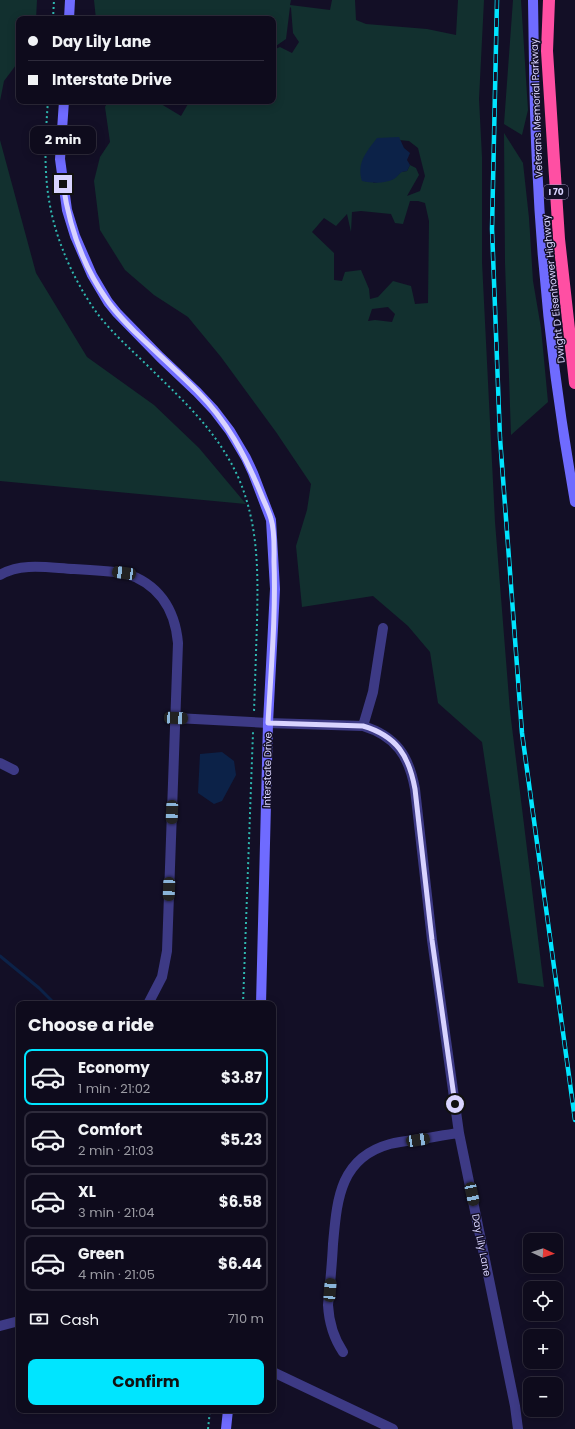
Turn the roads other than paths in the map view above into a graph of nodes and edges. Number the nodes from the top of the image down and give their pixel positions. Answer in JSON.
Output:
{"nodes":[{"id":1,"x":70,"y":0,"type":"edge"},
{"id":2,"x":533,"y":0,"type":"edge"},
{"id":3,"x":549,"y":0,"type":"edge"},
{"id":4,"x":69,"y":16,"type":"edge"},
{"id":5,"x":64,"y":104,"type":"edge"},
{"id":6,"x":575,"y":383,"type":"edge"},
{"id":7,"x":575,"y":502,"type":"edge"},
{"id":8,"x":0,"y":575,"type":"edge"},
{"id":9,"x":383,"y":628,"type":"dead end"},
{"id":10,"x":176,"y":718,"type":"junction"},
{"id":11,"x":268,"y":723,"type":"junction"},
{"id":12,"x":363,"y":726,"type":"junction"},
{"id":13,"x":0,"y":763,"type":"edge"},
{"id":14,"x":14,"y":770,"type":"dead end"},
{"id":15,"x":150,"y":1001,"type":"edge"},
{"id":16,"x":260,"y":1001,"type":"edge"},
{"id":17,"x":459,"y":1133,"type":"junction"},
{"id":18,"x":16,"y":1322,"type":"edge"},
{"id":19,"x":0,"y":1326,"type":"edge"},
{"id":20,"x":343,"y":1352,"type":"dead end"},
{"id":21,"x":276,"y":1373,"type":"edge"},
{"id":22,"x":228,"y":1413,"type":"edge"},
{"id":23,"x":226,"y":1429,"type":"edge"},
{"id":24,"x":394,"y":1429,"type":"edge"},
{"id":25,"x":518,"y":1429,"type":"edge"}],
"edges":[{"from":1,"to":4,"type":"main road"},
{"from":2,"to":7,"type":"main road","name":"Veterans Memorial Parkway"},
{"from":3,"to":6,"type":"highway","name":"Dwight D Eisenhower Highway","number":"I 70"},
{"from":5,"to":11,"type":"main road","name":"Interstate Drive"},
{"from":8,"to":10,"type":"street"},
{"from":9,"to":12,"type":"street"},
{"from":10,"to":11,"type":"street","name":"Day Lily Lane"},
{"from":10,"to":15,"type":"street"},
{"from":11,"to":12,"type":"street","name":"Day Lily Lane"},
{"from":11,"to":16,"type":"main road","name":"Interstate Drive"},
{"from":12,"to":17,"type":"street","name":"Day Lily Lane"},
{"from":13,"to":14,"type":"street"},
{"from":17,"to":20,"type":"street"},
{"from":17,"to":25,"type":"street","name":"Day Lily Lane"},
{"from":18,"to":19,"type":"street"},
{"from":21,"to":24,"type":"street"},
{"from":22,"to":23,"type":"main road"}]}
